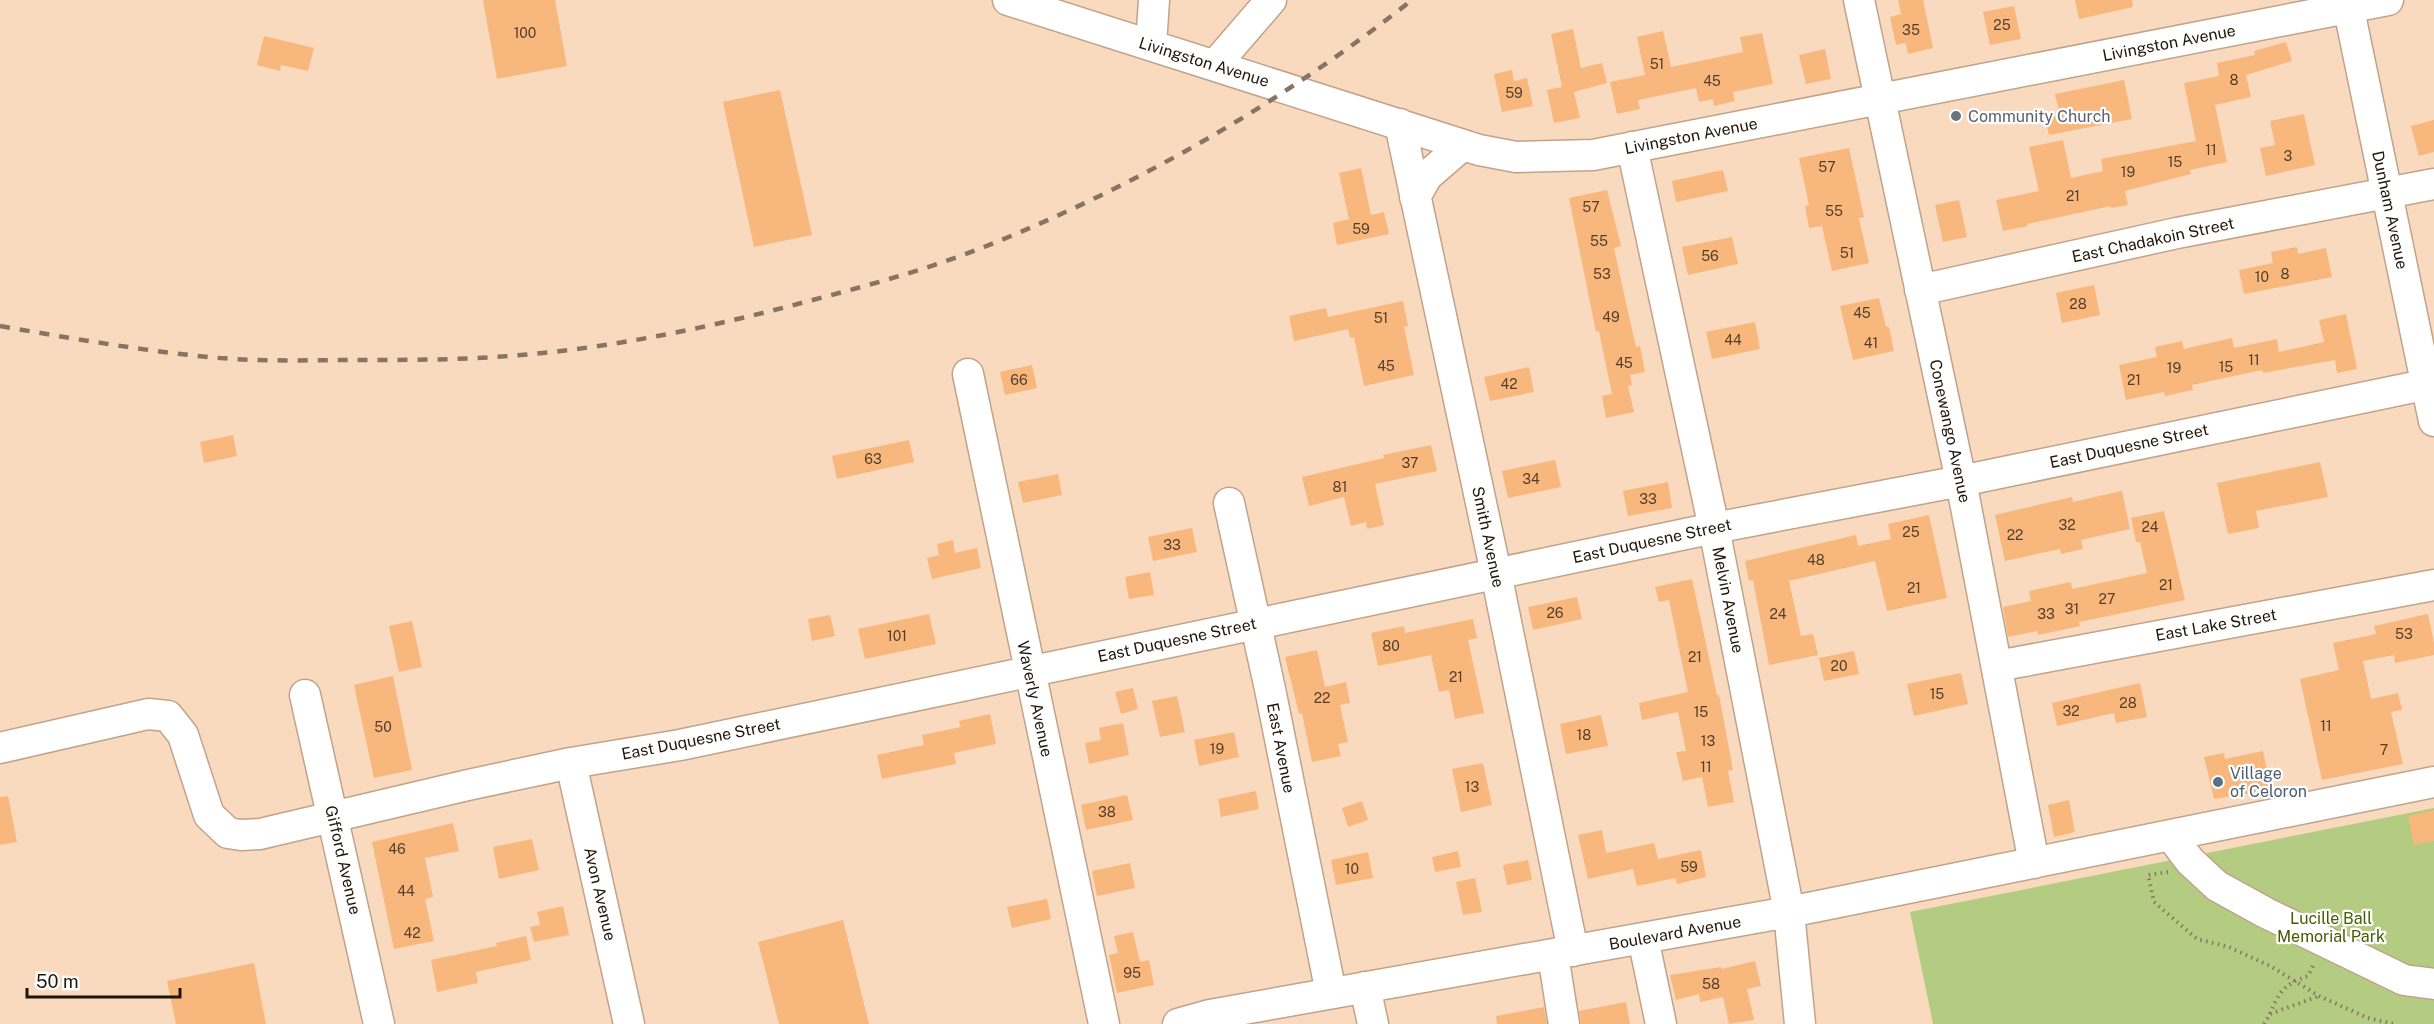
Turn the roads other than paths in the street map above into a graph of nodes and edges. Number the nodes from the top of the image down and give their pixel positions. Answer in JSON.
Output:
{"nodes":[{"id":1,"x":1008,"y":0,"type":"edge"},
{"id":2,"x":1154,"y":0,"type":"edge"},
{"id":3,"x":1271,"y":0,"type":"edge"},
{"id":4,"x":1858,"y":0,"type":"edge"},
{"id":5,"x":2388,"y":0,"type":"edge"},
{"id":6,"x":2348,"y":4,"type":"edge"},
{"id":7,"x":1151,"y":45,"type":"junction"},
{"id":8,"x":1215,"y":65,"type":"junction"},
{"id":9,"x":1880,"y":100,"type":"junction"},
{"id":10,"x":1400,"y":124,"type":"junction"},
{"id":11,"x":1463,"y":145,"type":"junction"},
{"id":12,"x":1632,"y":147,"type":"junction"},
{"id":13,"x":2434,"y":184,"type":"edge"},
{"id":14,"x":2386,"y":193,"type":"junction"},
{"id":15,"x":1415,"y":197,"type":"junction"},
{"id":16,"x":1920,"y":290,"type":"junction"},
{"id":17,"x":968,"y":374,"type":"dead end"},
{"id":18,"x":2430,"y":384,"type":"edge"},
{"id":19,"x":2434,"y":421,"type":"edge"},
{"id":20,"x":1961,"y":481,"type":"junction"},
{"id":21,"x":1228,"y":503,"type":"dead end"},
{"id":22,"x":1714,"y":528,"type":"junction"},
{"id":23,"x":1496,"y":573,"type":"junction"},
{"id":24,"x":2434,"y":585,"type":"edge"},
{"id":25,"x":1254,"y":624,"type":"junction"},
{"id":26,"x":1997,"y":666,"type":"junction"},
{"id":27,"x":1029,"y":672,"type":"junction"},
{"id":28,"x":304,"y":695,"type":"dead end"},
{"id":29,"x":0,"y":748,"type":"edge"},
{"id":30,"x":571,"y":763,"type":"junction"},
{"id":31,"x":2434,"y":782,"type":"edge"},
{"id":32,"x":334,"y":818,"type":"junction"},
{"id":33,"x":2171,"y":836,"type":"junction"},
{"id":34,"x":2034,"y":863,"type":"junction"},
{"id":35,"x":1789,"y":912,"type":"junction"},
{"id":36,"x":1643,"y":938,"type":"junction"},
{"id":37,"x":1563,"y":953,"type":"junction"},
{"id":38,"x":2434,"y":984,"type":"edge"},
{"id":39,"x":1365,"y":987,"type":"junction"},
{"id":40,"x":1331,"y":993,"type":"junction"},
{"id":41,"x":379,"y":1024,"type":"edge"},
{"id":42,"x":629,"y":1024,"type":"edge"},
{"id":43,"x":1104,"y":1024,"type":"edge"},
{"id":44,"x":1178,"y":1024,"type":"edge"},
{"id":45,"x":1373,"y":1024,"type":"edge"},
{"id":46,"x":1564,"y":1024,"type":"edge"},
{"id":47,"x":1661,"y":1024,"type":"edge"},
{"id":48,"x":1800,"y":1024,"type":"edge"}],
"edges":[{"from":1,"to":7,"type":"street","name":"Livingston Avenue"},
{"from":2,"to":7,"type":"street"},
{"from":3,"to":8,"type":"street"},
{"from":4,"to":9,"type":"street","name":"Conewango Avenue"},
{"from":5,"to":6,"type":"street","name":"Livingston Avenue"},
{"from":6,"to":9,"type":"street","name":"Livingston Avenue"},
{"from":6,"to":14,"type":"street","name":"Dunham Avenue"},
{"from":7,"to":8,"type":"street","name":"Livingston Avenue"},
{"from":8,"to":10,"type":"street","name":"Livingston Avenue"},
{"from":9,"to":12,"type":"street","name":"Livingston Avenue"},
{"from":9,"to":16,"type":"street","name":"Conewango Avenue"},
{"from":10,"to":11,"type":"street","name":"Livingston Avenue"},
{"from":10,"to":15,"type":"street","name":"Smith Avenue"},
{"from":11,"to":12,"type":"street","name":"Livingston Avenue"},
{"from":11,"to":15,"type":"street"},
{"from":12,"to":22,"type":"street","name":"Melvin Avenue"},
{"from":13,"to":14,"type":"street","name":"East Chadakoin Street"},
{"from":14,"to":16,"type":"street","name":"East Chadakoin Street"},
{"from":14,"to":18,"type":"street","name":"Dunham Avenue"},
{"from":15,"to":23,"type":"street","name":"Smith Avenue"},
{"from":16,"to":20,"type":"street","name":"Conewango Avenue"},
{"from":17,"to":27,"type":"street","name":"Waverly Avenue"},
{"from":18,"to":19,"type":"street","name":"Dunham Avenue"},
{"from":18,"to":20,"type":"street","name":"East Duquesne Street"},
{"from":20,"to":22,"type":"street","name":"East Duquesne Street"},
{"from":20,"to":26,"type":"street","name":"Conewango Avenue"},
{"from":21,"to":25,"type":"street","name":"East Avenue"},
{"from":22,"to":23,"type":"street","name":"East Duquesne Street"},
{"from":22,"to":35,"type":"street","name":"Melvin Avenue"},
{"from":23,"to":25,"type":"street","name":"East Duquesne Street"},
{"from":23,"to":37,"type":"street","name":"Smith Avenue"},
{"from":24,"to":26,"type":"street","name":"East Lake Street"},
{"from":25,"to":27,"type":"street","name":"East Duquesne Street"},
{"from":25,"to":40,"type":"street","name":"East Avenue"},
{"from":26,"to":34,"type":"street","name":"Conewango Avenue"},
{"from":27,"to":30,"type":"street","name":"East Duquesne Street"},
{"from":27,"to":43,"type":"street","name":"Waverly Avenue"},
{"from":28,"to":32,"type":"street","name":"Gifford Avenue"},
{"from":29,"to":32,"type":"street","name":"East Duquesne Street"},
{"from":30,"to":32,"type":"street","name":"East Duquesne Street"},
{"from":30,"to":42,"type":"street","name":"Avon Avenue"},
{"from":31,"to":33,"type":"street","name":"Boulevard Avenue"},
{"from":32,"to":41,"type":"street","name":"Gifford Avenue"},
{"from":33,"to":34,"type":"street","name":"Boulevard Avenue"},
{"from":33,"to":38,"type":"street"},
{"from":34,"to":35,"type":"street","name":"Boulevard Avenue"},
{"from":35,"to":36,"type":"street","name":"Boulevard Avenue"},
{"from":35,"to":48,"type":"street","name":"Melvin Avenue"},
{"from":36,"to":37,"type":"street","name":"Boulevard Avenue"},
{"from":36,"to":47,"type":"street"},
{"from":37,"to":39,"type":"street","name":"Boulevard Avenue"},
{"from":37,"to":46,"type":"street","name":"Smith Avenue"},
{"from":39,"to":40,"type":"street","name":"Boulevard Avenue"},
{"from":39,"to":45,"type":"street"},
{"from":40,"to":44,"type":"street","name":"Boulevard Avenue"}]}
